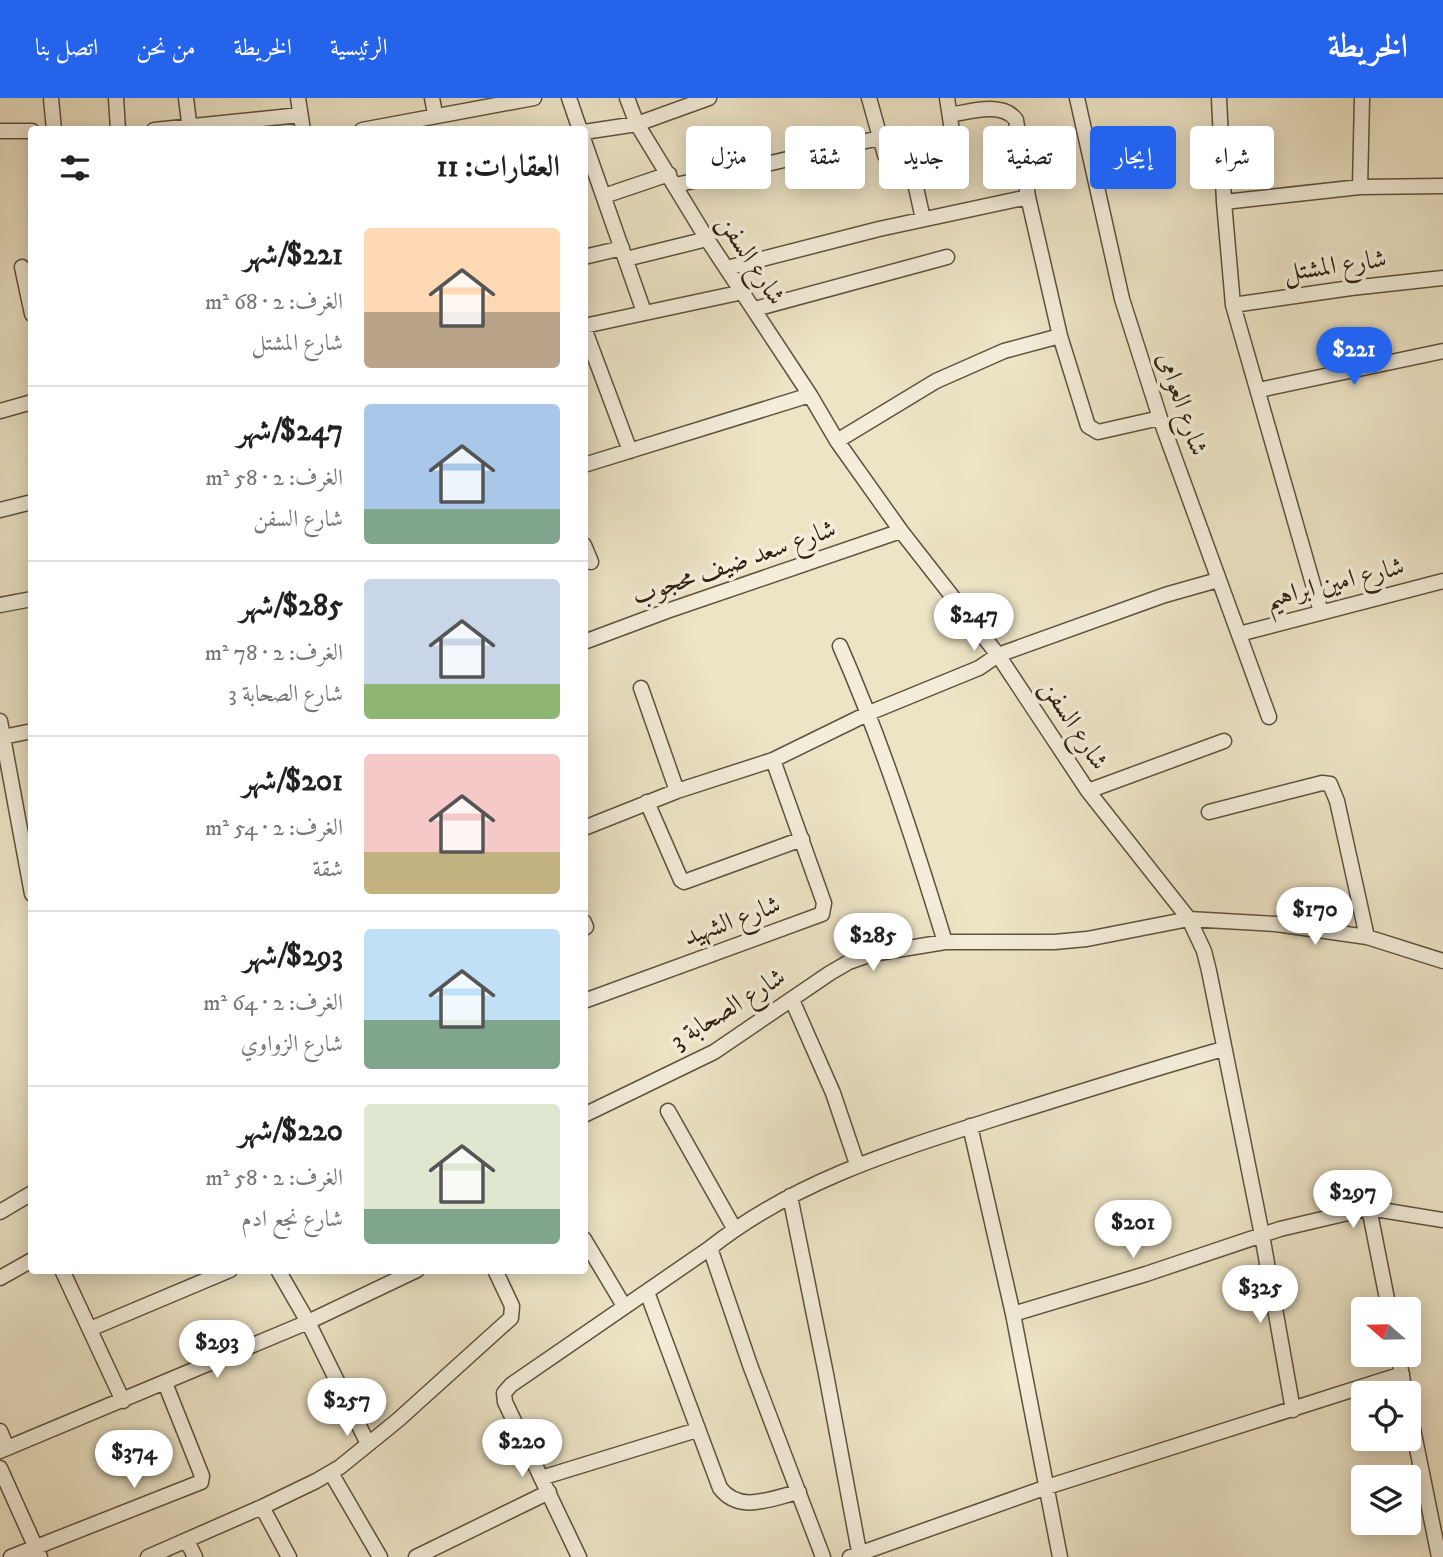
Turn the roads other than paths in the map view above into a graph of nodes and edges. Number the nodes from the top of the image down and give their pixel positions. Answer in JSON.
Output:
{"nodes":[{"id":1,"x":51,"y":98,"type":"edge"},
{"id":2,"x":116,"y":98,"type":"edge"},
{"id":3,"x":186,"y":98,"type":"edge"},
{"id":4,"x":298,"y":98,"type":"edge"},
{"id":5,"x":432,"y":98,"type":"edge"},
{"id":6,"x":534,"y":98,"type":"edge"},
{"id":7,"x":569,"y":98,"type":"edge"},
{"id":8,"x":627,"y":98,"type":"edge"},
{"id":9,"x":709,"y":98,"type":"edge"},
{"id":10,"x":869,"y":98,"type":"edge"},
{"id":11,"x":947,"y":98,"type":"edge"},
{"id":12,"x":1077,"y":98,"type":"edge"},
{"id":13,"x":1219,"y":98,"type":"edge"},
{"id":14,"x":1362,"y":98,"type":"edge"},
{"id":15,"x":435,"y":114,"type":"junction"},
{"id":16,"x":950,"y":115,"type":"junction"},
{"id":17,"x":301,"y":122,"type":"edge"},
{"id":18,"x":637,"y":124,"type":"junction"},
{"id":19,"x":54,"y":126,"type":"edge"},
{"id":20,"x":118,"y":126,"type":"edge"},
{"id":21,"x":190,"y":126,"type":"edge"},
{"id":22,"x":227,"y":126,"type":"edge"},
{"id":23,"x":380,"y":126,"type":"edge"},
{"id":24,"x":580,"y":126,"type":"edge"},
{"id":25,"x":952,"y":126,"type":"edge"},
{"id":26,"x":588,"y":130,"type":"edge"},
{"id":27,"x":0,"y":131,"type":"edge"},
{"id":28,"x":28,"y":131,"type":"edge"},
{"id":29,"x":879,"y":138,"type":"joint"},
{"id":30,"x":588,"y":152,"type":"edge"},
{"id":31,"x":672,"y":180,"type":"junction"},
{"id":32,"x":1443,"y":186,"type":"edge"},
{"id":33,"x":1360,"y":187,"type":"junction"},
{"id":34,"x":588,"y":188,"type":"edge"},
{"id":35,"x":916,"y":189,"type":"edge"},
{"id":36,"x":602,"y":190,"type":"junction"},
{"id":37,"x":1028,"y":197,"type":"junction"},
{"id":38,"x":1224,"y":202,"type":"junction"},
{"id":39,"x":923,"y":219,"type":"junction"},
{"id":40,"x":707,"y":239,"type":"junction"},
{"id":41,"x":624,"y":254,"type":"junction"},
{"id":42,"x":588,"y":257,"type":"edge"},
{"id":43,"x":947,"y":257,"type":"dead end"},
{"id":44,"x":22,"y":267,"type":"dead end"},
{"id":45,"x":727,"y":268,"type":"junction"},
{"id":46,"x":1443,"y":278,"type":"edge"},
{"id":47,"x":743,"y":292,"type":"junction"},
{"id":48,"x":28,"y":293,"type":"edge"},
{"id":49,"x":1233,"y":305,"type":"junction"},
{"id":50,"x":755,"y":309,"type":"junction"},
{"id":51,"x":645,"y":312,"type":"junction"},
{"id":52,"x":588,"y":326,"type":"edge"},
{"id":53,"x":1060,"y":336,"type":"junction"},
{"id":54,"x":588,"y":338,"type":"edge"},
{"id":55,"x":1443,"y":351,"type":"edge"},
{"id":56,"x":1259,"y":390,"type":"junction"},
{"id":57,"x":810,"y":395,"type":"junction"},
{"id":58,"x":28,"y":403,"type":"edge"},
{"id":59,"x":0,"y":411,"type":"edge"},
{"id":60,"x":1160,"y":418,"type":"junction"},
{"id":61,"x":837,"y":441,"type":"junction"},
{"id":62,"x":629,"y":451,"type":"junction"},
{"id":63,"x":588,"y":464,"type":"edge"},
{"id":64,"x":28,"y":503,"type":"edge"},
{"id":65,"x":0,"y":510,"type":"edge"},
{"id":66,"x":901,"y":531,"type":"junction"},
{"id":67,"x":588,"y":555,"type":"edge"},
{"id":68,"x":591,"y":562,"type":"dead end"},
{"id":69,"x":1218,"y":580,"type":"junction"},
{"id":70,"x":1443,"y":581,"type":"edge"},
{"id":71,"x":28,"y":600,"type":"edge"},
{"id":72,"x":0,"y":605,"type":"edge"},
{"id":73,"x":1321,"y":612,"type":"junction"},
{"id":74,"x":1239,"y":634,"type":"junction"},
{"id":75,"x":588,"y":641,"type":"edge"},
{"id":76,"x":840,"y":646,"type":"dead end"},
{"id":77,"x":998,"y":655,"type":"junction"},
{"id":78,"x":641,"y":688,"type":"dead end"},
{"id":79,"x":869,"y":713,"type":"junction"},
{"id":80,"x":1269,"y":717,"type":"dead end"},
{"id":81,"x":0,"y":721,"type":"edge"},
{"id":82,"x":28,"y":732,"type":"edge"},
{"id":83,"x":3,"y":737,"type":"junction"},
{"id":84,"x":1224,"y":741,"type":"dead end"},
{"id":85,"x":773,"y":760,"type":"junction"},
{"id":86,"x":677,"y":791,"type":"junction"},
{"id":87,"x":1088,"y":791,"type":"junction"},
{"id":88,"x":647,"y":802,"type":"junction"},
{"id":89,"x":1209,"y":812,"type":"dead end"},
{"id":90,"x":588,"y":826,"type":"edge"},
{"id":91,"x":802,"y":839,"type":"junction"},
{"id":92,"x":28,"y":854,"type":"edge"},
{"id":93,"x":1189,"y":919,"type":"junction"},
{"id":94,"x":1367,"y":937,"type":"junction"},
{"id":95,"x":945,"y":942,"type":"junction"},
{"id":96,"x":1443,"y":961,"type":"edge"},
{"id":97,"x":588,"y":1000,"type":"edge"},
{"id":98,"x":792,"y":1000,"type":"junction"},
{"id":99,"x":1223,"y":1049,"type":"junction"},
{"id":100,"x":668,"y":1111,"type":"dead end"},
{"id":101,"x":588,"y":1113,"type":"edge"},
{"id":102,"x":970,"y":1126,"type":"junction"},
{"id":103,"x":857,"y":1164,"type":"junction"},
{"id":104,"x":28,"y":1195,"type":"edge"},
{"id":105,"x":790,"y":1196,"type":"junction"},
{"id":106,"x":1368,"y":1208,"type":"junction"},
{"id":107,"x":0,"y":1212,"type":"edge"},
{"id":108,"x":1443,"y":1220,"type":"edge"},
{"id":109,"x":734,"y":1228,"type":"junction"},
{"id":110,"x":1262,"y":1235,"type":"junction"},
{"id":111,"x":588,"y":1246,"type":"edge"},
{"id":112,"x":710,"y":1248,"type":"junction"},
{"id":113,"x":28,"y":1262,"type":"edge"},
{"id":114,"x":64,"y":1274,"type":"edge"},
{"id":115,"x":221,"y":1274,"type":"edge"},
{"id":116,"x":280,"y":1274,"type":"edge"},
{"id":117,"x":409,"y":1274,"type":"edge"},
{"id":118,"x":497,"y":1274,"type":"edge"},
{"id":119,"x":0,"y":1278,"type":"edge"},
{"id":120,"x":646,"y":1292,"type":"junction"},
{"id":121,"x":1387,"y":1297,"type":"edge"},
{"id":122,"x":624,"y":1306,"type":"junction"},
{"id":123,"x":1013,"y":1314,"type":"junction"},
{"id":124,"x":308,"y":1322,"type":"junction"},
{"id":125,"x":90,"y":1329,"type":"junction"},
{"id":126,"x":1401,"y":1367,"type":"edge"},
{"id":127,"x":1402,"y":1374,"type":"junction"},
{"id":128,"x":1403,"y":1381,"type":"edge"},
{"id":129,"x":165,"y":1383,"type":"junction"},
{"id":130,"x":123,"y":1401,"type":"junction"},
{"id":131,"x":1293,"y":1410,"type":"junction"},
{"id":132,"x":697,"y":1430,"type":"junction"},
{"id":133,"x":0,"y":1431,"type":"edge"},
{"id":134,"x":368,"y":1444,"type":"junction"},
{"id":135,"x":4,"y":1449,"type":"edge"},
{"id":136,"x":1418,"y":1451,"type":"edge"},
{"id":137,"x":0,"y":1468,"type":"edge"},
{"id":138,"x":331,"y":1473,"type":"junction"},
{"id":139,"x":541,"y":1478,"type":"junction"},
{"id":140,"x":1047,"y":1487,"type":"junction"},
{"id":141,"x":549,"y":1492,"type":"junction"},
{"id":142,"x":799,"y":1492,"type":"junction"},
{"id":143,"x":262,"y":1507,"type":"junction"},
{"id":144,"x":187,"y":1541,"type":"junction"},
{"id":145,"x":37,"y":1552,"type":"edge"},
{"id":146,"x":856,"y":1556,"type":"edge"},
{"id":147,"x":11,"y":1557,"type":"edge"},
{"id":148,"x":148,"y":1557,"type":"edge"},
{"id":149,"x":195,"y":1557,"type":"edge"},
{"id":150,"x":289,"y":1557,"type":"edge"},
{"id":151,"x":380,"y":1557,"type":"edge"},
{"id":152,"x":416,"y":1557,"type":"edge"},
{"id":153,"x":579,"y":1557,"type":"edge"},
{"id":154,"x":823,"y":1557,"type":"edge"},
{"id":155,"x":1059,"y":1557,"type":"edge"},
{"id":156,"x":1439,"y":1557,"type":"edge"}],
"edges":[{"from":1,"to":19,"type":"street"},
{"from":2,"to":20,"type":"street"},
{"from":3,"to":21,"type":"street"},
{"from":4,"to":17,"type":"street"},
{"from":5,"to":15,"type":"street"},
{"from":6,"to":15,"type":"street"},
{"from":7,"to":24,"type":"street"},
{"from":8,"to":18,"type":"street","name":"شارع السفن"},
{"from":9,"to":18,"type":"street"},
{"from":10,"to":29,"type":"street"},
{"from":11,"to":16,"type":"street"},
{"from":12,"to":60,"type":"street","name":"شارع العوامى"},
{"from":13,"to":38,"type":"street"},
{"from":14,"to":33,"type":"street"},
{"from":15,"to":23,"type":"street"},
{"from":16,"to":25,"type":"street"},
{"from":16,"to":37,"type":"street"},
{"from":17,"to":22,"type":"street"},
{"from":18,"to":26,"type":"street"},
{"from":18,"to":31,"type":"street","name":"شارع السفن"},
{"from":27,"to":28,"type":"street"},
{"from":29,"to":31,"type":"street"},
{"from":30,"to":36,"type":"street"},
{"from":31,"to":36,"type":"street"},
{"from":31,"to":40,"type":"street","name":"شارع السفن"},
{"from":32,"to":33,"type":"street"},
{"from":33,"to":38,"type":"street"},
{"from":34,"to":36,"type":"street"},
{"from":35,"to":39,"type":"street"},
{"from":36,"to":41,"type":"street"},
{"from":37,"to":39,"type":"street"},
{"from":37,"to":53,"type":"street"},
{"from":38,"to":49,"type":"street"},
{"from":39,"to":45,"type":"street"},
{"from":40,"to":41,"type":"street"},
{"from":40,"to":45,"type":"street","name":"شارع السفن"},
{"from":41,"to":42,"type":"street"},
{"from":41,"to":51,"type":"street"},
{"from":43,"to":50,"type":"street"},
{"from":44,"to":48,"type":"street"},
{"from":45,"to":47,"type":"street","name":"شارع السفن"},
{"from":46,"to":49,"type":"street","name":"شارع المشتل"},
{"from":47,"to":50,"type":"street","name":"شارع السفن"},
{"from":47,"to":51,"type":"street"},
{"from":49,"to":56,"type":"street"},
{"from":50,"to":57,"type":"street","name":"شارع السفن"},
{"from":51,"to":52,"type":"street"},
{"from":53,"to":60,"type":"street"},
{"from":53,"to":61,"type":"street"},
{"from":54,"to":62,"type":"street"},
{"from":55,"to":56,"type":"street"},
{"from":56,"to":73,"type":"street"},
{"from":57,"to":61,"type":"street","name":"شارع السفن"},
{"from":57,"to":62,"type":"street"},
{"from":58,"to":59,"type":"street"},
{"from":60,"to":69,"type":"street","name":"شارع العوامى"},
{"from":61,"to":66,"type":"street","name":"شارع السفن"},
{"from":62,"to":63,"type":"street"},
{"from":64,"to":65,"type":"street"},
{"from":66,"to":75,"type":"street","name":"شارع سعد ضيف محجوب"},
{"from":66,"to":77,"type":"street","name":"شارع السفن"},
{"from":67,"to":68,"type":"street"},
{"from":69,"to":74,"type":"street","name":"شارع العوامى"},
{"from":69,"to":77,"type":"street"},
{"from":70,"to":73,"type":"street","name":"شارع امين ابراهيم"},
{"from":71,"to":72,"type":"street"},
{"from":73,"to":74,"type":"street","name":"شارع امين ابراهيم"},
{"from":74,"to":80,"type":"street","name":"شارع العوامى"},
{"from":76,"to":79,"type":"street"},
{"from":77,"to":79,"type":"street"},
{"from":77,"to":87,"type":"street","name":"شارع السفن"},
{"from":78,"to":86,"type":"street"},
{"from":79,"to":85,"type":"street"},
{"from":79,"to":95,"type":"street"},
{"from":81,"to":83,"type":"street"},
{"from":82,"to":83,"type":"street"},
{"from":83,"to":92,"type":"street"},
{"from":84,"to":87,"type":"street"},
{"from":85,"to":86,"type":"street"},
{"from":85,"to":91,"type":"street","name":"شارع الشهيد"},
{"from":86,"to":88,"type":"street"},
{"from":87,"to":93,"type":"street","name":"شارع السفن"},
{"from":88,"to":90,"type":"street"},
{"from":88,"to":91,"type":"street"},
{"from":89,"to":94,"type":"street"},
{"from":91,"to":97,"type":"street","name":"شارع الشهيد"},
{"from":93,"to":94,"type":"street","name":"شارع الصحابة 3"},
{"from":93,"to":95,"type":"street","name":"شارع الصحابة 3"},
{"from":93,"to":99,"type":"street","name":"شارع السفن"},
{"from":94,"to":96,"type":"street","name":"شارع الصحابة 3"},
{"from":95,"to":98,"type":"street","name":"شارع الصحابة 3"},
{"from":98,"to":101,"type":"street","name":"شارع الصحابة 3"},
{"from":98,"to":103,"type":"street"},
{"from":99,"to":102,"type":"street"},
{"from":99,"to":110,"type":"street","name":"شارع السفن"},
{"from":100,"to":109,"type":"street"},
{"from":102,"to":103,"type":"street"},
{"from":102,"to":123,"type":"street"},
{"from":103,"to":105,"type":"street"},
{"from":104,"to":107,"type":"street"},
{"from":105,"to":109,"type":"street"},
{"from":105,"to":146,"type":"street"},
{"from":106,"to":108,"type":"street"},
{"from":106,"to":110,"type":"street"},
{"from":106,"to":121,"type":"street"},
{"from":109,"to":112,"type":"street"},
{"from":110,"to":123,"type":"street"},
{"from":110,"to":131,"type":"street","name":"شارع السفن"},
{"from":111,"to":122,"type":"street"},
{"from":112,"to":120,"type":"street"},
{"from":112,"to":142,"type":"street"},
{"from":113,"to":119,"type":"street"},
{"from":114,"to":125,"type":"street"},
{"from":115,"to":125,"type":"street"},
{"from":116,"to":124,"type":"street"},
{"from":117,"to":124,"type":"street"},
{"from":118,"to":134,"type":"street"},
{"from":120,"to":122,"type":"street"},
{"from":120,"to":132,"type":"street"},
{"from":122,"to":139,"type":"street"},
{"from":123,"to":140,"type":"street"},
{"from":124,"to":129,"type":"street"},
{"from":124,"to":134,"type":"street"},
{"from":125,"to":130,"type":"street"},
{"from":126,"to":127,"type":"street"},
{"from":127,"to":128,"type":"street"},
{"from":127,"to":131,"type":"street"},
{"from":129,"to":130,"type":"street"},
{"from":129,"to":145,"type":"street"},
{"from":130,"to":135,"type":"street"},
{"from":131,"to":140,"type":"street"},
{"from":132,"to":139,"type":"street"},
{"from":132,"to":142,"type":"street"},
{"from":133,"to":135,"type":"street"},
{"from":134,"to":138,"type":"street"},
{"from":136,"to":156,"type":"street"},
{"from":137,"to":145,"type":"street"},
{"from":138,"to":143,"type":"street"},
{"from":138,"to":151,"type":"street"},
{"from":139,"to":141,"type":"street"},
{"from":140,"to":146,"type":"street"},
{"from":140,"to":155,"type":"street"},
{"from":141,"to":152,"type":"street"},
{"from":141,"to":153,"type":"street"},
{"from":142,"to":154,"type":"street"},
{"from":143,"to":144,"type":"street"},
{"from":143,"to":150,"type":"street"},
{"from":144,"to":148,"type":"street"},
{"from":144,"to":149,"type":"street"},
{"from":145,"to":147,"type":"street"}]}
